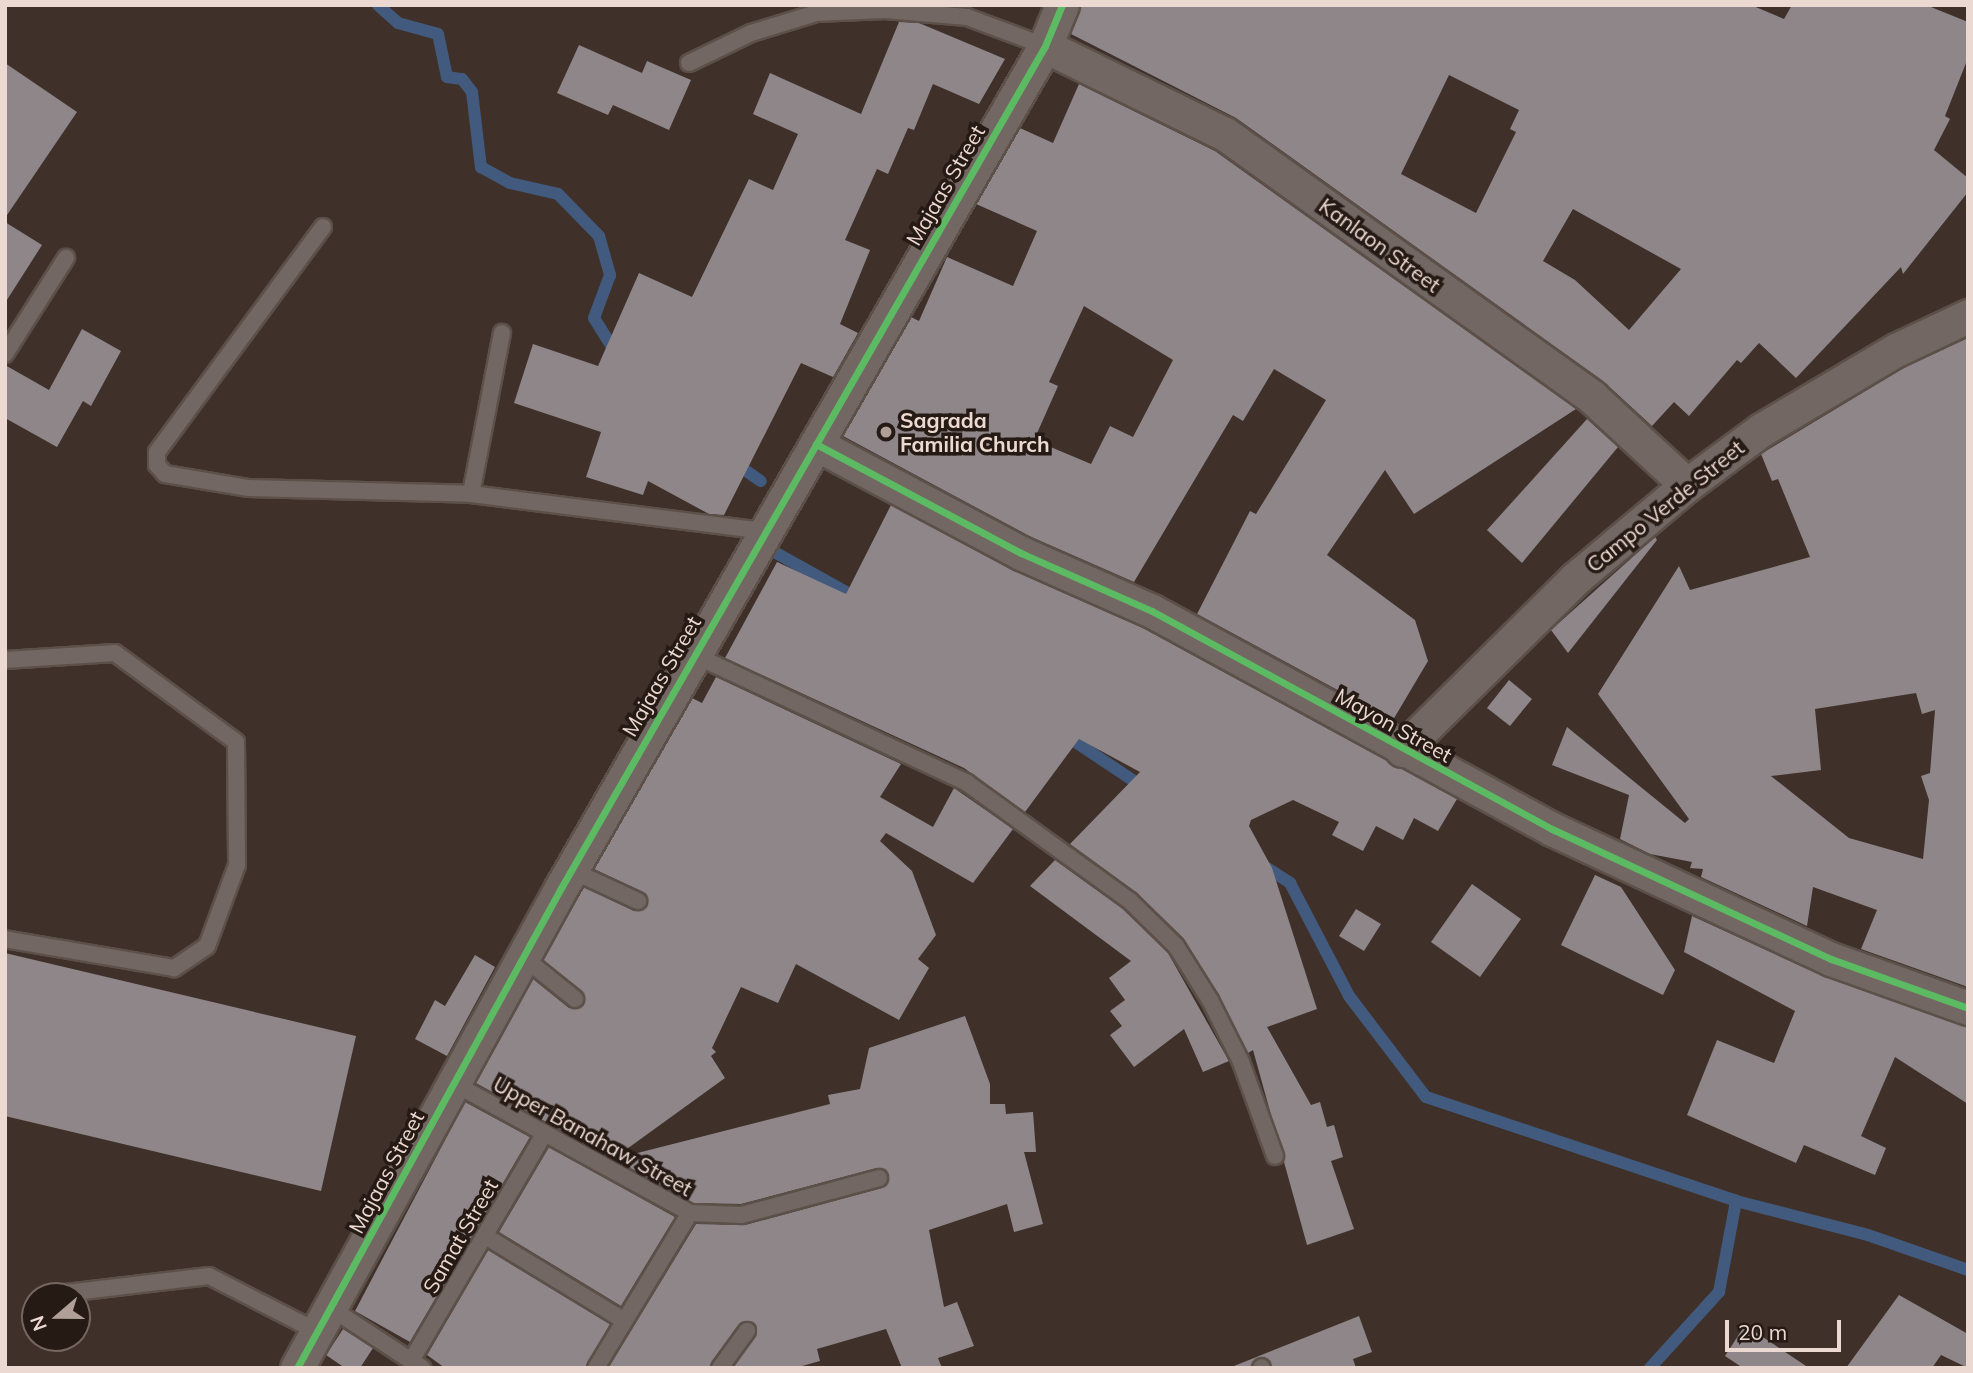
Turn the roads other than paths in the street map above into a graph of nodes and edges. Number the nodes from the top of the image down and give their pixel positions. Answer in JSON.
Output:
{"nodes":[{"id":1,"x":1062,"y":5,"type":"edge"},
{"id":2,"x":1045,"y":46,"type":"junction"},
{"id":3,"x":689,"y":63,"type":"dead end"},
{"id":4,"x":323,"y":227,"type":"dead end"},
{"id":5,"x":66,"y":258,"type":"dead end"},
{"id":6,"x":1968,"y":316,"type":"edge"},
{"id":7,"x":502,"y":333,"type":"dead end"},
{"id":8,"x":5,"y":354,"type":"edge"},
{"id":9,"x":816,"y":444,"type":"junction"},
{"id":10,"x":1687,"y":485,"type":"junction"},
{"id":11,"x":471,"y":494,"type":"junction"},
{"id":12,"x":764,"y":531,"type":"junction"},
{"id":13,"x":692,"y":654,"type":"junction"},
{"id":14,"x":5,"y":660,"type":"edge"},
{"id":15,"x":1402,"y":750,"type":"junction"},
{"id":16,"x":571,"y":870,"type":"junction"},
{"id":17,"x":638,"y":901,"type":"dead end"},
{"id":18,"x":5,"y":939,"type":"edge"},
{"id":19,"x":523,"y":957,"type":"junction"},
{"id":20,"x":575,"y":999,"type":"dead end"},
{"id":21,"x":1968,"y":1008,"type":"edge"},
{"id":22,"x":453,"y":1083,"type":"junction"},
{"id":23,"x":545,"y":1133,"type":"junction"},
{"id":24,"x":1275,"y":1156,"type":"dead end"},
{"id":25,"x":879,"y":1178,"type":"dead end"},
{"id":26,"x":690,"y":1213,"type":"junction"},
{"id":27,"x":485,"y":1236,"type":"junction"},
{"id":28,"x":91,"y":1290,"type":"edge"},
{"id":29,"x":623,"y":1320,"type":"junction"},
{"id":30,"x":325,"y":1321,"type":"junction"},
{"id":31,"x":747,"y":1331,"type":"dead end"},
{"id":32,"x":416,"y":1364,"type":"edge"},
{"id":33,"x":297,"y":1368,"type":"edge"},
{"id":34,"x":596,"y":1368,"type":"edge"},
{"id":35,"x":720,"y":1368,"type":"edge"}],
"edges":[{"from":1,"to":2,"type":"street","name":"Majaas Street"},
{"from":2,"to":3,"type":"lane"},
{"from":2,"to":9,"type":"street","name":"Majaas Street"},
{"from":2,"to":10,"type":"street","name":"Kanlaon Street"},
{"from":4,"to":11,"type":"lane"},
{"from":5,"to":8,"type":"lane"},
{"from":6,"to":10,"type":"street","name":"Campo Verde Street"},
{"from":7,"to":11,"type":"lane"},
{"from":9,"to":12,"type":"street","name":"Majaas Street"},
{"from":9,"to":15,"type":"street","name":"Mayon Street"},
{"from":10,"to":15,"type":"street","name":"Campo Verde Street"},
{"from":11,"to":12,"type":"lane"},
{"from":12,"to":13,"type":"street","name":"Majaas Street"},
{"from":13,"to":16,"type":"street","name":"Majaas Street"},
{"from":13,"to":24,"type":"lane"},
{"from":14,"to":18,"type":"lane"},
{"from":15,"to":21,"type":"street","name":"Mayon Street"},
{"from":16,"to":17,"type":"lane"},
{"from":16,"to":19,"type":"street","name":"Majaas Street"},
{"from":19,"to":20,"type":"lane"},
{"from":19,"to":22,"type":"street","name":"Majaas Street"},
{"from":22,"to":23,"type":"lane","name":"Upper Banahaw Street"},
{"from":22,"to":30,"type":"street","name":"Majaas Street"},
{"from":23,"to":26,"type":"lane","name":"Upper Banahaw Street"},
{"from":23,"to":27,"type":"lane","name":"Samat Street"},
{"from":25,"to":26,"type":"lane","name":"Upper Banahaw Street"},
{"from":26,"to":29,"type":"lane"},
{"from":27,"to":29,"type":"lane"},
{"from":27,"to":32,"type":"lane","name":"Samat Street"},
{"from":28,"to":30,"type":"lane"},
{"from":29,"to":34,"type":"lane"},
{"from":30,"to":32,"type":"lane"},
{"from":30,"to":33,"type":"street","name":"Majaas Street"},
{"from":31,"to":35,"type":"lane"}]}
